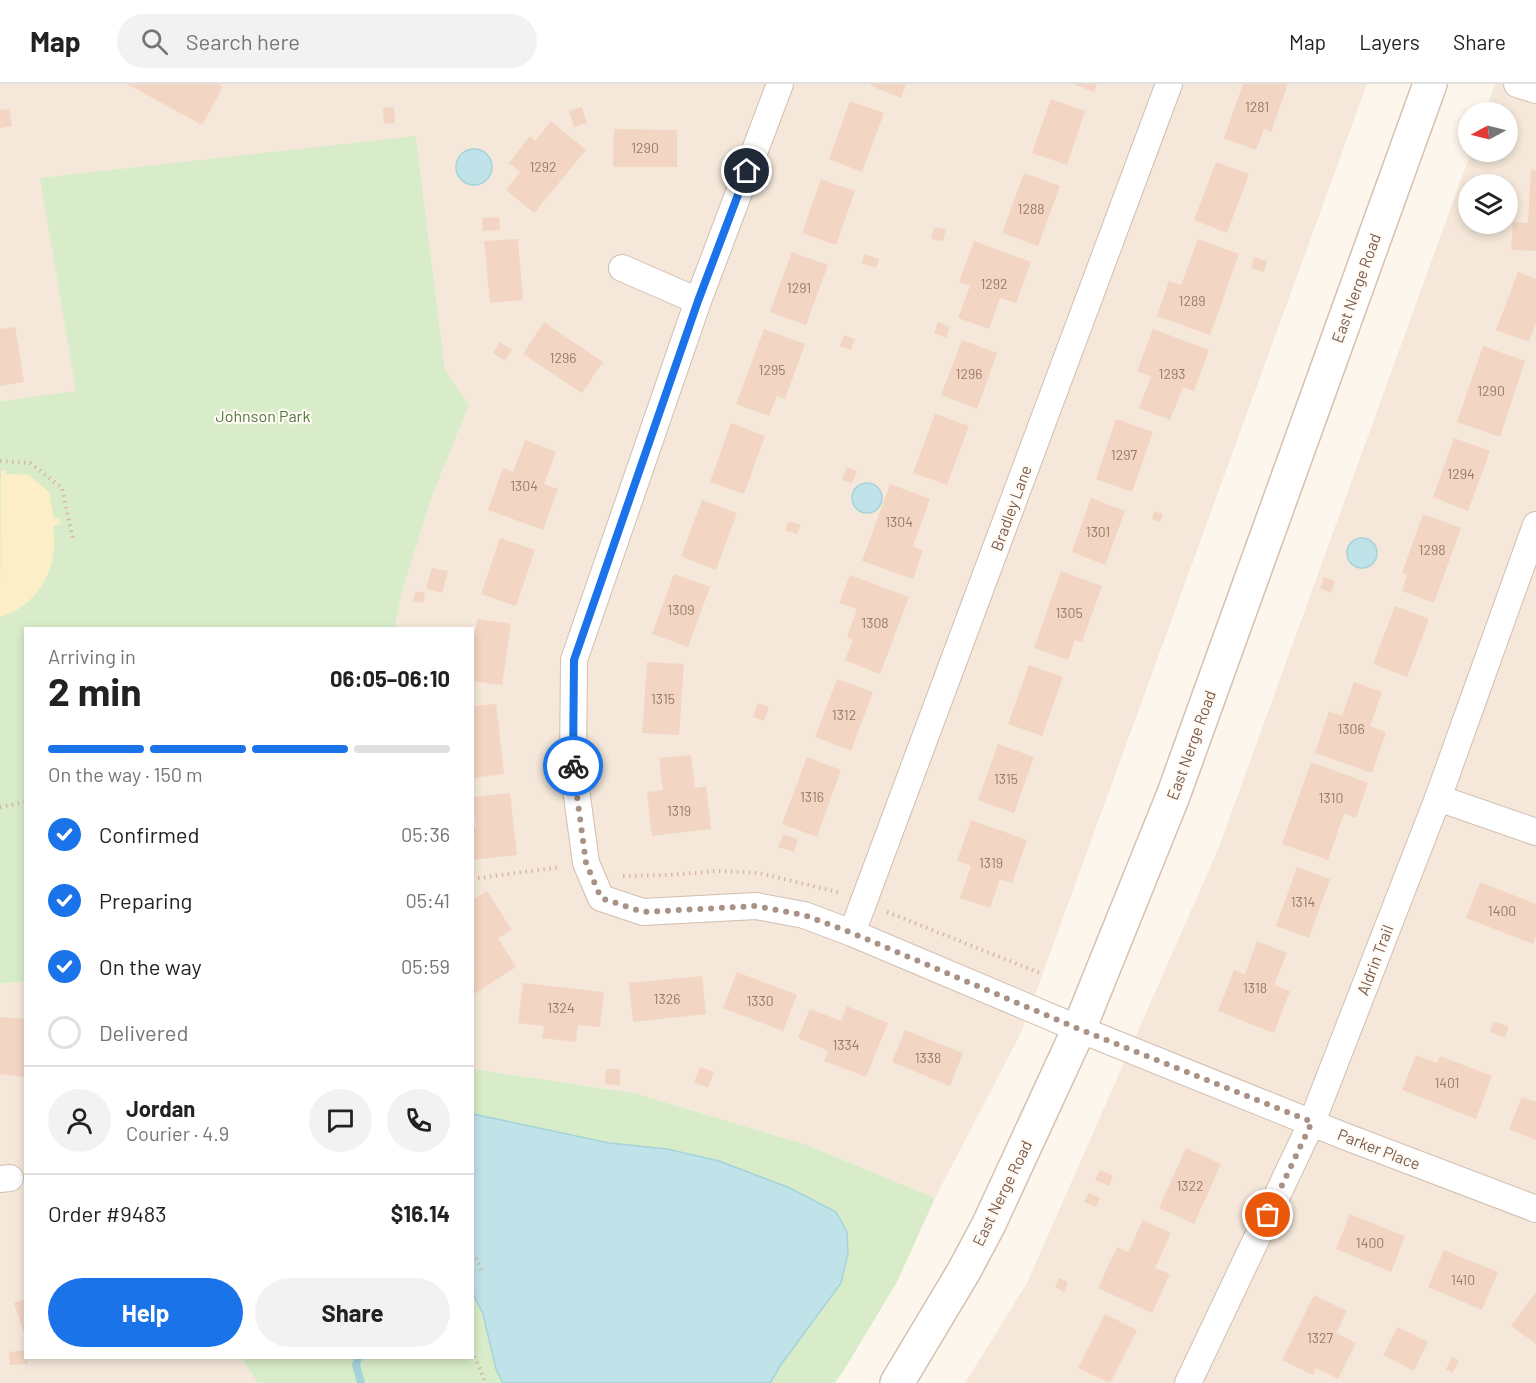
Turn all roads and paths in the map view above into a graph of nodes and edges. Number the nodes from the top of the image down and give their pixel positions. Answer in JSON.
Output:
{"nodes":[{"id":1,"x":780,"y":84,"type":"edge"},
{"id":2,"x":1169,"y":84,"type":"edge"},
{"id":3,"x":1430,"y":84,"type":"edge"},
{"id":4,"x":1517,"y":84,"type":"edge"},
{"id":5,"x":1536,"y":90,"type":"edge"},
{"id":6,"x":622,"y":268,"type":"dead end"},
{"id":7,"x":698,"y":301,"type":"junction"},
{"id":8,"x":0,"y":461,"type":"edge"},
{"id":9,"x":1536,"y":525,"type":"edge"},
{"id":10,"x":73,"y":540,"type":"dead end"},
{"id":11,"x":1438,"y":798,"type":"junction"},
{"id":12,"x":24,"y":802,"type":"edge"},
{"id":13,"x":0,"y":807,"type":"edge"},
{"id":14,"x":1536,"y":832,"type":"edge"},
{"id":15,"x":852,"y":933,"type":"junction"},
{"id":16,"x":1079,"y":1029,"type":"junction"},
{"id":17,"x":1312,"y":1122,"type":"junction"},
{"id":18,"x":1536,"y":1209,"type":"edge"},
{"id":19,"x":474,"y":1255,"type":"edge"},
{"id":20,"x":483,"y":1274,"type":"dead end"},
{"id":21,"x":474,"y":1356,"type":"edge"},
{"id":22,"x":486,"y":1383,"type":"edge"},
{"id":23,"x":897,"y":1383,"type":"edge"},
{"id":24,"x":1188,"y":1383,"type":"edge"}],
"edges":[{"from":1,"to":7,"type":"street","name":"Parker Place"},
{"from":2,"to":15,"type":"street","name":"Bradley Lane"},
{"from":3,"to":16,"type":"main road","name":"East Nerge Road"},
{"from":4,"to":5,"type":"street"},
{"from":6,"to":7,"type":"street"},
{"from":7,"to":15,"type":"street","name":"Parker Place"},
{"from":8,"to":10,"type":"path"},
{"from":9,"to":11,"type":"street","name":"Aldrin Trail"},
{"from":11,"to":14,"type":"street"},
{"from":11,"to":17,"type":"street","name":"Aldrin Trail"},
{"from":12,"to":13,"type":"path"},
{"from":15,"to":16,"type":"street","name":"Parker Place"},
{"from":16,"to":17,"type":"street","name":"Parker Place"},
{"from":16,"to":23,"type":"main road","name":"East Nerge Road"},
{"from":17,"to":18,"type":"street","name":"Parker Place"},
{"from":17,"to":24,"type":"street","name":"Aldrin Trail"},
{"from":19,"to":20,"type":"path"},
{"from":21,"to":22,"type":"path"}]}
